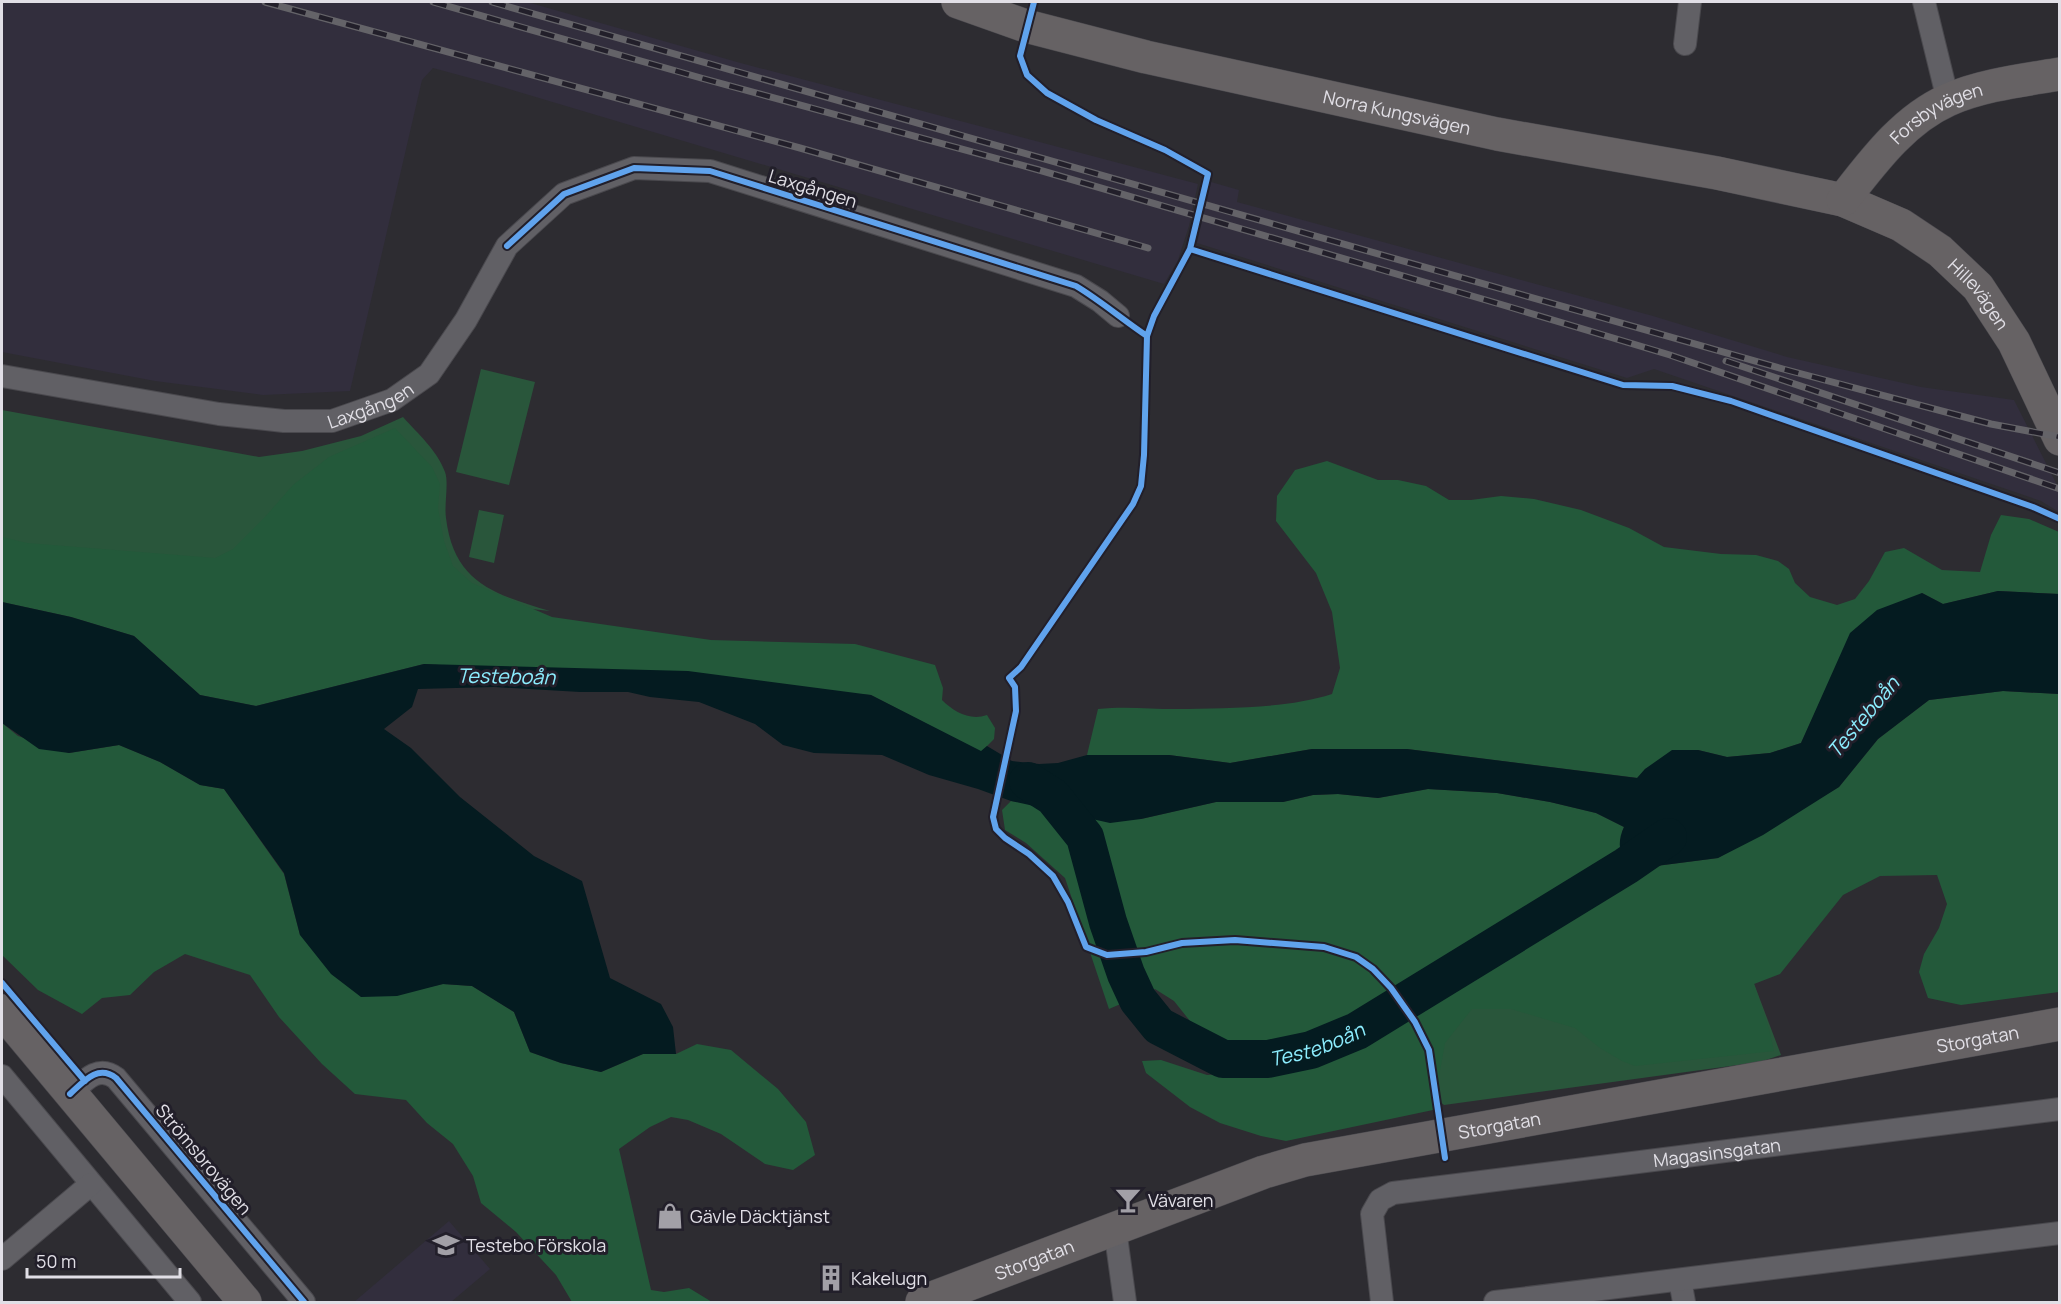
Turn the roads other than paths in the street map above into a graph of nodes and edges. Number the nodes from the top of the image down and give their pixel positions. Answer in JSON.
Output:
{"nodes":[{"id":1,"x":958,"y":2,"type":"edge"},
{"id":2,"x":1690,"y":2,"type":"edge"},
{"id":3,"x":1924,"y":2,"type":"edge"},
{"id":4,"x":1685,"y":44,"type":"dead end"},
{"id":5,"x":2060,"y":74,"type":"edge"},
{"id":6,"x":1948,"y":100,"type":"junction"},
{"id":7,"x":1843,"y":200,"type":"junction"},
{"id":8,"x":1118,"y":316,"type":"dead end"},
{"id":9,"x":2,"y":376,"type":"edge"},
{"id":10,"x":2060,"y":439,"type":"edge"},
{"id":11,"x":2,"y":1011,"type":"edge"},
{"id":12,"x":2060,"y":1024,"type":"edge"},
{"id":13,"x":2,"y":1076,"type":"edge"},
{"id":14,"x":70,"y":1094,"type":"junction"},
{"id":15,"x":2060,"y":1109,"type":"edge"},
{"id":16,"x":91,"y":1184,"type":"junction"},
{"id":17,"x":1115,"y":1229,"type":"junction"},
{"id":18,"x":2060,"y":1233,"type":"edge"},
{"id":19,"x":2,"y":1259,"type":"edge"},
{"id":20,"x":1680,"y":1280,"type":"junction"},
{"id":21,"x":190,"y":1302,"type":"edge"},
{"id":22,"x":245,"y":1302,"type":"edge"},
{"id":23,"x":303,"y":1302,"type":"edge"},
{"id":24,"x":922,"y":1302,"type":"edge"},
{"id":25,"x":1125,"y":1302,"type":"edge"},
{"id":26,"x":1382,"y":1302,"type":"edge"},
{"id":27,"x":1495,"y":1302,"type":"edge"},
{"id":28,"x":1684,"y":1302,"type":"edge"}],
"edges":[{"from":1,"to":7,"type":"street","name":"Norra Kungsvägen"},
{"from":2,"to":4,"type":"street"},
{"from":3,"to":6,"type":"street"},
{"from":5,"to":6,"type":"street","name":"Forsbyvägen"},
{"from":6,"to":7,"type":"street","name":"Forsbyvägen"},
{"from":7,"to":10,"type":"street","name":"Hillevägen"},
{"from":8,"to":9,"type":"street","name":"Laxgången"},
{"from":11,"to":14,"type":"street"},
{"from":12,"to":17,"type":"street","name":"Storgatan"},
{"from":13,"to":16,"type":"street"},
{"from":14,"to":22,"type":"street"},
{"from":14,"to":23,"type":"street","name":"Strömsbrovägen"},
{"from":15,"to":26,"type":"street","name":"Magasinsgatan"},
{"from":16,"to":19,"type":"street"},
{"from":16,"to":21,"type":"street"},
{"from":17,"to":24,"type":"street","name":"Storgatan"},
{"from":17,"to":25,"type":"street"},
{"from":18,"to":20,"type":"street"},
{"from":20,"to":27,"type":"street"},
{"from":20,"to":28,"type":"street"}]}
